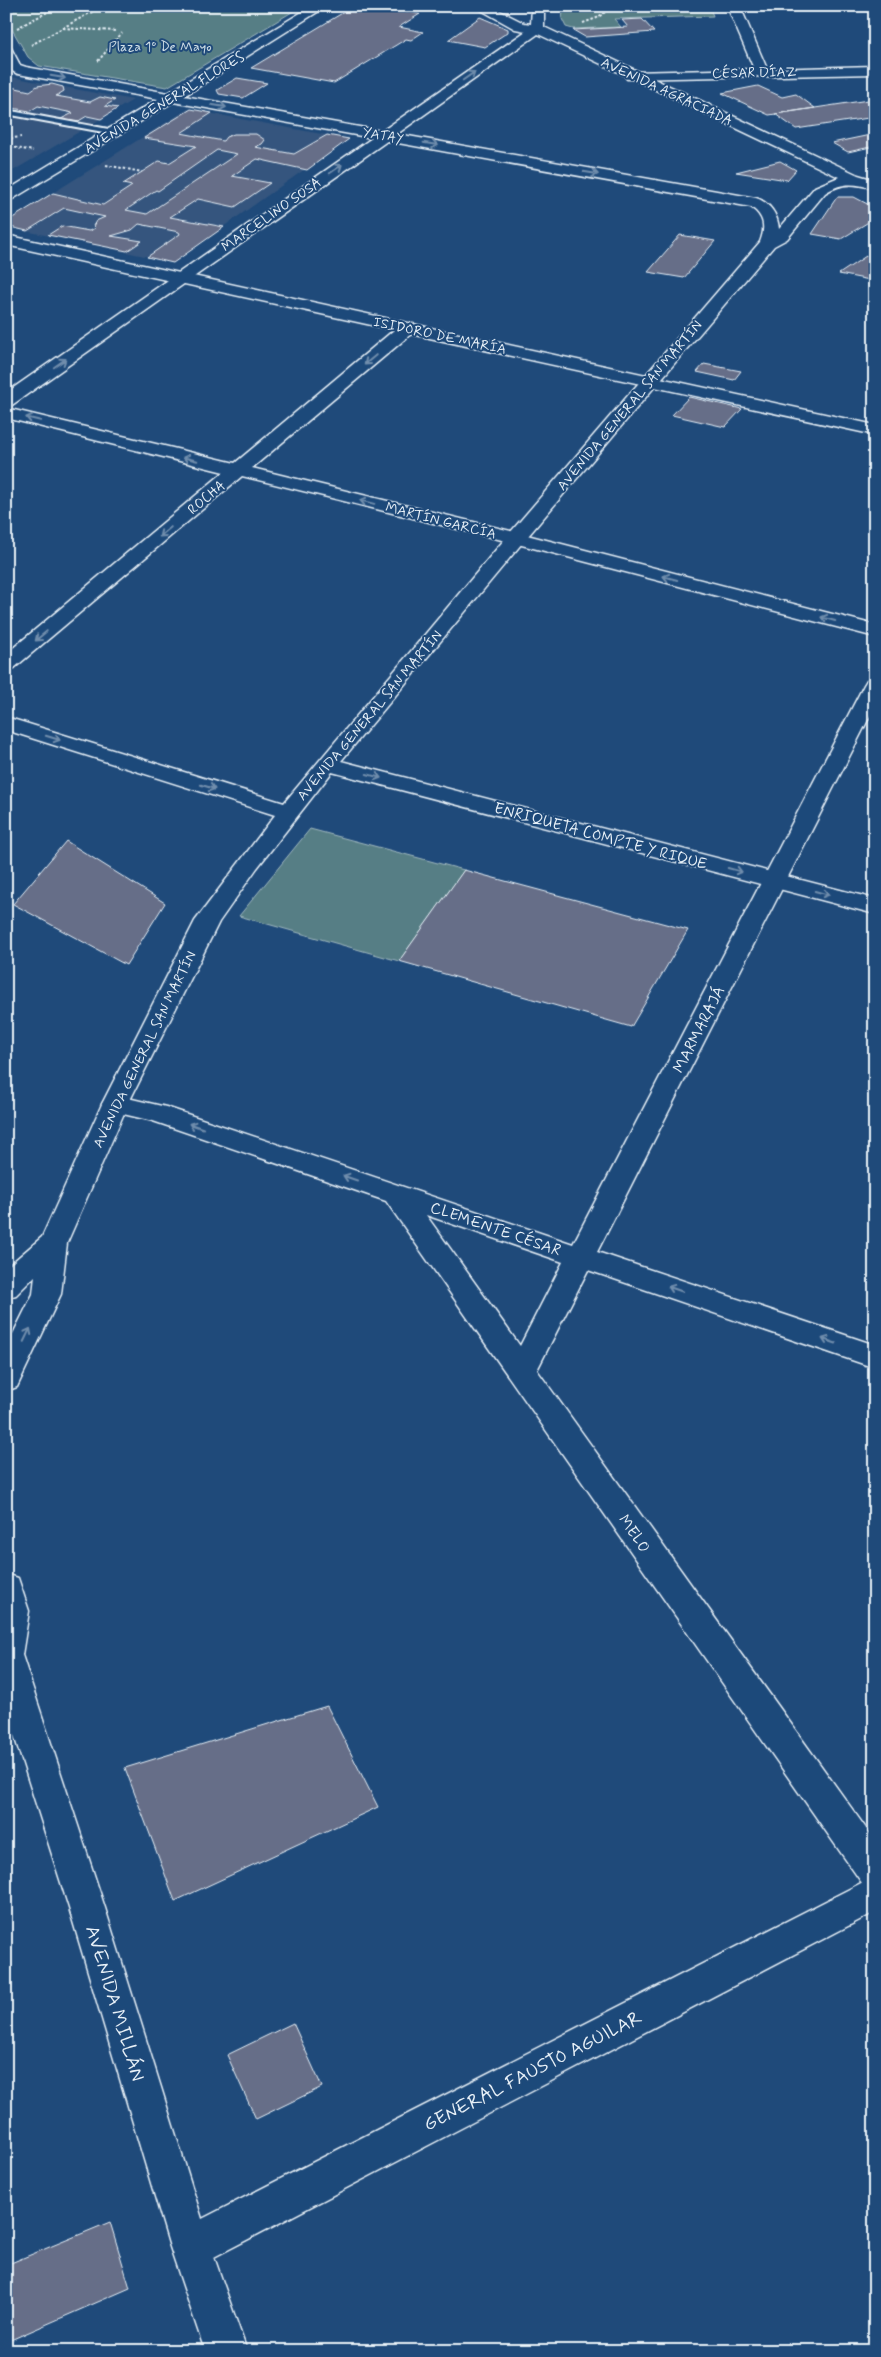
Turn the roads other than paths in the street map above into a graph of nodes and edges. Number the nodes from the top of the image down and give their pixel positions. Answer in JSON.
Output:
{"nodes":[{"id":1,"x":321,"y":6,"type":"edge"},
{"id":2,"x":480,"y":6,"type":"edge"},
{"id":3,"x":538,"y":6,"type":"edge"},
{"id":4,"x":733,"y":6,"type":"edge"},
{"id":5,"x":537,"y":29,"type":"junction"},
{"id":6,"x":6,"y":51,"type":"edge"},
{"id":7,"x":875,"y":70,"type":"edge"},
{"id":8,"x":762,"y":72,"type":"junction"},
{"id":9,"x":632,"y":76,"type":"junction"},
{"id":10,"x":171,"y":97,"type":"junction"},
{"id":11,"x":6,"y":112,"type":"edge"},
{"id":12,"x":114,"y":132,"type":"junction"},
{"id":13,"x":384,"y":136,"type":"junction"},
{"id":14,"x":853,"y":178,"type":"junction"},
{"id":15,"x":875,"y":185,"type":"edge"},
{"id":16,"x":875,"y":196,"type":"edge"},
{"id":17,"x":6,"y":198,"type":"edge"},
{"id":18,"x":810,"y":200,"type":"junction"},
{"id":19,"x":793,"y":202,"type":"dead end"},
{"id":20,"x":6,"y":240,"type":"edge"},
{"id":21,"x":768,"y":243,"type":"junction"},
{"id":22,"x":181,"y":278,"type":"junction"},
{"id":23,"x":407,"y":328,"type":"junction"},
{"id":24,"x":650,"y":380,"type":"junction"},
{"id":25,"x":6,"y":401,"type":"edge"},
{"id":26,"x":6,"y":413,"type":"edge"},
{"id":27,"x":875,"y":430,"type":"edge"},
{"id":28,"x":238,"y":470,"type":"junction"},
{"id":29,"x":516,"y":538,"type":"junction"},
{"id":30,"x":875,"y":631,"type":"edge"},
{"id":31,"x":6,"y":665,"type":"edge"},
{"id":32,"x":875,"y":686,"type":"edge"},
{"id":33,"x":6,"y":723,"type":"edge"},
{"id":34,"x":327,"y":764,"type":"junction"},
{"id":35,"x":289,"y":812,"type":"junction"},
{"id":36,"x":775,"y":881,"type":"junction"},
{"id":37,"x":875,"y":908,"type":"edge"},
{"id":38,"x":115,"y":1104,"type":"junction"},
{"id":39,"x":396,"y":1194,"type":"junction"},
{"id":40,"x":53,"y":1243,"type":"junction"},
{"id":41,"x":580,"y":1257,"type":"junction"},
{"id":42,"x":6,"y":1287,"type":"edge"},
{"id":43,"x":875,"y":1357,"type":"edge"},
{"id":44,"x":521,"y":1372,"type":"junction"},
{"id":45,"x":6,"y":1379,"type":"edge"},
{"id":46,"x":6,"y":1588,"type":"edge"},
{"id":47,"x":6,"y":1655,"type":"edge"},
{"id":48,"x":875,"y":1871,"type":"edge"},
{"id":49,"x":875,"y":1893,"type":"edge"},
{"id":50,"x":190,"y":2247,"type":"junction"},
{"id":51,"x":226,"y":2351,"type":"edge"}],
"edges":[{"from":1,"to":10,"type":"street","name":"AVENIDA GENERAL FLORES"},
{"from":2,"to":5,"type":"street","name":"AVENIDA AGRACIADA"},
{"from":3,"to":5,"type":"street"},
{"from":4,"to":8,"type":"street"},
{"from":5,"to":9,"type":"street","name":"AVENIDA AGRACIADA"},
{"from":13,"to":5,"type":"street","name":"MARCELINO SOSA","one_way":true},
{"from":6,"to":10,"type":"street","name":"YATAY","one_way":true},
{"from":7,"to":8,"type":"street","name":"CÉSAR DÍAZ"},
{"from":8,"to":9,"type":"street","name":"CÉSAR DÍAZ"},
{"from":9,"to":14,"type":"street","name":"AVENIDA AGRACIADA"},
{"from":10,"to":12,"type":"street","name":"AVENIDA GENERAL FLORES"},
{"from":10,"to":13,"type":"street","name":"YATAY","one_way":true},
{"from":11,"to":12,"type":"lane"},
{"from":12,"to":17,"type":"street","name":"AVENIDA GENERAL FLORES"},
{"from":13,"to":21,"type":"street","name":"YATAY","one_way":true},
{"from":22,"to":13,"type":"street","name":"MARCELINO SOSA","one_way":true},
{"from":14,"to":15,"type":"street","name":"AVENIDA AGRACIADA"},
{"from":14,"to":16,"type":"street","name":"AVENIDA AGRACIADA"},
{"from":14,"to":18,"type":"street","name":"AVENIDA GENERAL SAN MARTÍN"},
{"from":18,"to":19,"type":"street"},
{"from":18,"to":21,"type":"street","name":"AVENIDA GENERAL SAN MARTÍN"},
{"from":20,"to":22,"type":"street","name":"ISIDORO DE MARÍA"},
{"from":21,"to":24,"type":"street","name":"AVENIDA GENERAL SAN MARTÍN"},
{"from":22,"to":23,"type":"street","name":"ISIDORO DE MARÍA"},
{"from":25,"to":22,"type":"street","name":"MARCELINO SOSA","one_way":true},
{"from":23,"to":24,"type":"street","name":"ISIDORO DE MARÍA"},
{"from":23,"to":28,"type":"street","name":"ROCHA","one_way":true},
{"from":24,"to":27,"type":"street","name":"ISIDORO DE MARÍA"},
{"from":24,"to":29,"type":"street","name":"AVENIDA GENERAL SAN MARTÍN"},
{"from":28,"to":26,"type":"street","name":"MARTÍN GARCÍA","one_way":true},
{"from":29,"to":28,"type":"street","name":"MARTÍN GARCÍA","one_way":true},
{"from":28,"to":31,"type":"street","name":"ROCHA","one_way":true},
{"from":30,"to":29,"type":"street","name":"MARTÍN GARCÍA","one_way":true},
{"from":29,"to":34,"type":"street","name":"AVENIDA GENERAL SAN MARTÍN"},
{"from":32,"to":36,"type":"street","name":"MARMARAJÁ"},
{"from":33,"to":35,"type":"street","one_way":true},
{"from":34,"to":35,"type":"street","name":"AVENIDA GENERAL SAN MARTÍN"},
{"from":34,"to":36,"type":"street","name":"ENRIQUETA COMPTE Y RIQUE","one_way":true},
{"from":35,"to":38,"type":"street","name":"AVENIDA GENERAL SAN MARTÍN"},
{"from":36,"to":37,"type":"street","name":"ENRIQUETA COMPTE Y RIQUE","one_way":true},
{"from":36,"to":41,"type":"street","name":"MARMARAJÁ"},
{"from":39,"to":38,"type":"street","name":"CLEMENTE CÉSAR","one_way":true},
{"from":38,"to":40,"type":"street","name":"AVENIDA GENERAL SAN MARTÍN"},
{"from":39,"to":41,"type":"street","name":"CLEMENTE CÉSAR"},
{"from":39,"to":44,"type":"street","name":"MELO"},
{"from":40,"to":42,"type":"street","name":"AVENIDA GENERAL SAN MARTÍN"},
{"from":45,"to":40,"type":"street","name":"AVENIDA GENERAL SAN MARTÍN","one_way":true},
{"from":43,"to":41,"type":"street","name":"CLEMENTE CÉSAR","one_way":true},
{"from":41,"to":44,"type":"street","name":"MARMARAJÁ"},
{"from":44,"to":48,"type":"street","name":"MELO"},
{"from":46,"to":47,"type":"street","name":"AVENIDA MILLÁN"},
{"from":47,"to":50,"type":"street","name":"AVENIDA MILLÁN"},
{"from":49,"to":50,"type":"street","name":"GENERAL FAUSTO AGUILAR"},
{"from":50,"to":51,"type":"street","name":"AVENIDA MILLÁN"}]}
